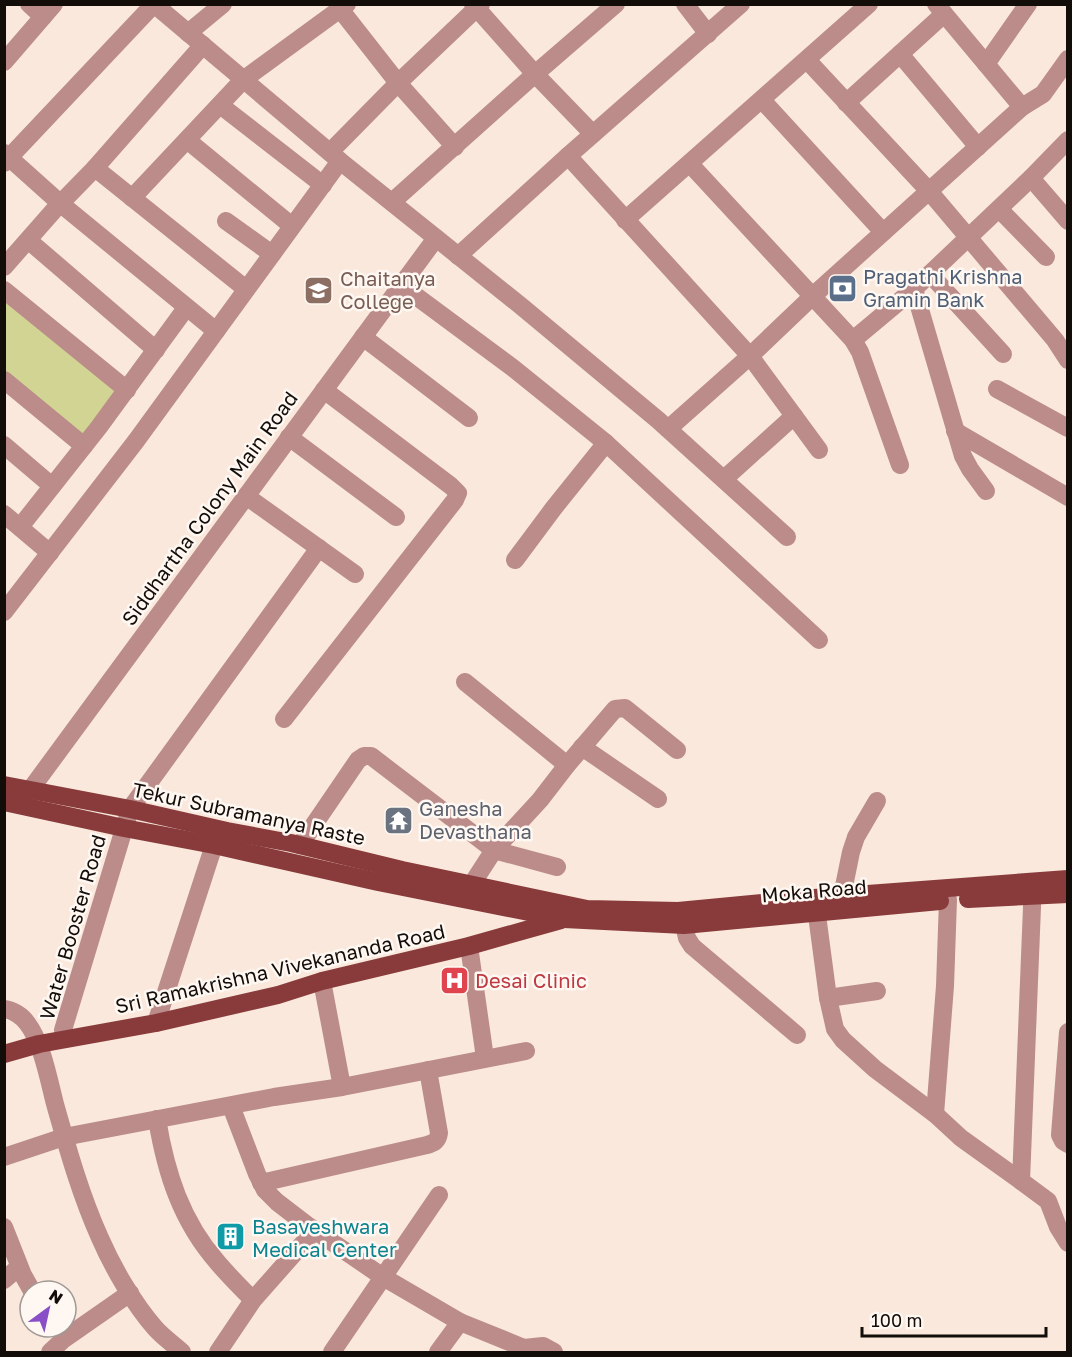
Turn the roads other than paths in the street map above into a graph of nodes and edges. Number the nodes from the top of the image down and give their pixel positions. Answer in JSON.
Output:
{"nodes":[{"id":1,"x":29,"y":4,"type":"edge"},
{"id":2,"x":223,"y":4,"type":"edge"},
{"id":3,"x":616,"y":4,"type":"edge"},
{"id":4,"x":685,"y":4,"type":"edge"},
{"id":5,"x":741,"y":4,"type":"edge"},
{"id":6,"x":868,"y":4,"type":"edge"},
{"id":7,"x":1028,"y":4,"type":"edge"},
{"id":8,"x":477,"y":6,"type":"edge"},
{"id":9,"x":343,"y":7,"type":"edge"},
{"id":10,"x":940,"y":9,"type":"edge"},
{"id":11,"x":48,"y":11,"type":"edge"},
{"id":12,"x":188,"y":33,"type":"junction"},
{"id":13,"x":708,"y":34,"type":"junction"},
{"id":14,"x":203,"y":45,"type":"junction"},
{"id":15,"x":900,"y":54,"type":"junction"},
{"id":16,"x":6,"y":58,"type":"edge"},
{"id":17,"x":1068,"y":59,"type":"edge"},
{"id":18,"x":807,"y":60,"type":"junction"},
{"id":19,"x":986,"y":64,"type":"junction"},
{"id":20,"x":535,"y":74,"type":"junction"},
{"id":21,"x":243,"y":80,"type":"junction"},
{"id":22,"x":398,"y":83,"type":"junction"},
{"id":23,"x":762,"y":100,"type":"junction"},
{"id":24,"x":846,"y":103,"type":"junction"},
{"id":25,"x":220,"y":105,"type":"junction"},
{"id":26,"x":1022,"y":107,"type":"junction"},
{"id":27,"x":593,"y":134,"type":"junction"},
{"id":28,"x":187,"y":140,"type":"junction"},
{"id":29,"x":1067,"y":142,"type":"edge"},
{"id":30,"x":455,"y":147,"type":"junction"},
{"id":31,"x":978,"y":147,"type":"junction"},
{"id":32,"x":335,"y":156,"type":"junction"},
{"id":33,"x":568,"y":156,"type":"junction"},
{"id":34,"x":6,"y":158,"type":"edge"},
{"id":35,"x":690,"y":164,"type":"junction"},
{"id":36,"x":95,"y":168,"type":"junction"},
{"id":37,"x":1031,"y":178,"type":"junction"},
{"id":38,"x":323,"y":185,"type":"junction"},
{"id":39,"x":929,"y":191,"type":"junction"},
{"id":40,"x":132,"y":198,"type":"junction"},
{"id":41,"x":392,"y":202,"type":"junction"},
{"id":42,"x":61,"y":204,"type":"junction"},
{"id":43,"x":999,"y":209,"type":"junction"},
{"id":44,"x":625,"y":220,"type":"junction"},
{"id":45,"x":226,"y":221,"type":"dead end"},
{"id":46,"x":1068,"y":221,"type":"edge"},
{"id":47,"x":292,"y":226,"type":"junction"},
{"id":48,"x":883,"y":232,"type":"junction"},
{"id":49,"x":969,"y":237,"type":"junction"},
{"id":50,"x":436,"y":238,"type":"junction"},
{"id":51,"x":28,"y":240,"type":"junction"},
{"id":52,"x":272,"y":254,"type":"junction"},
{"id":53,"x":458,"y":255,"type":"junction"},
{"id":54,"x":1046,"y":257,"type":"dead end"},
{"id":55,"x":4,"y":267,"type":"edge"},
{"id":56,"x":930,"y":274,"type":"junction"},
{"id":57,"x":401,"y":285,"type":"junction"},
{"id":58,"x":246,"y":289,"type":"junction"},
{"id":59,"x":914,"y":289,"type":"junction"},
{"id":60,"x":4,"y":290,"type":"edge"},
{"id":61,"x":812,"y":297,"type":"junction"},
{"id":62,"x":186,"y":308,"type":"junction"},
{"id":63,"x":216,"y":332,"type":"junction"},
{"id":64,"x":363,"y":337,"type":"junction"},
{"id":65,"x":1061,"y":337,"type":"edge"},
{"id":66,"x":853,"y":340,"type":"junction"},
{"id":67,"x":156,"y":350,"type":"junction"},
{"id":68,"x":1003,"y":354,"type":"dead end"},
{"id":69,"x":750,"y":356,"type":"junction"},
{"id":70,"x":1068,"y":360,"type":"edge"},
{"id":71,"x":4,"y":380,"type":"edge"},
{"id":72,"x":997,"y":389,"type":"dead end"},
{"id":73,"x":127,"y":390,"type":"junction"},
{"id":74,"x":324,"y":390,"type":"junction"},
{"id":75,"x":794,"y":416,"type":"junction"},
{"id":76,"x":469,"y":418,"type":"dead end"},
{"id":77,"x":1068,"y":428,"type":"edge"},
{"id":78,"x":668,"y":429,"type":"junction"},
{"id":79,"x":956,"y":431,"type":"junction"},
{"id":80,"x":289,"y":437,"type":"junction"},
{"id":81,"x":606,"y":443,"type":"junction"},
{"id":82,"x":4,"y":445,"type":"edge"},
{"id":83,"x":84,"y":446,"type":"junction"},
{"id":84,"x":819,"y":450,"type":"dead end"},
{"id":85,"x":900,"y":465,"type":"dead end"},
{"id":86,"x":724,"y":479,"type":"junction"},
{"id":87,"x":52,"y":486,"type":"junction"},
{"id":88,"x":986,"y":491,"type":"dead end"},
{"id":89,"x":246,"y":496,"type":"junction"},
{"id":90,"x":1068,"y":497,"type":"edge"},
{"id":91,"x":4,"y":514,"type":"edge"},
{"id":92,"x":396,"y":517,"type":"dead end"},
{"id":93,"x":20,"y":527,"type":"junction"},
{"id":94,"x":788,"y":537,"type":"dead end"},
{"id":95,"x":319,"y":548,"type":"junction"},
{"id":96,"x":50,"y":553,"type":"junction"},
{"id":97,"x":515,"y":560,"type":"dead end"},
{"id":98,"x":355,"y":574,"type":"dead end"},
{"id":99,"x":8,"y":601,"type":"edge"},
{"id":100,"x":819,"y":640,"type":"dead end"},
{"id":101,"x":465,"y":682,"type":"dead end"},
{"id":102,"x":284,"y":719,"type":"dead end"},
{"id":103,"x":582,"y":747,"type":"junction"},
{"id":104,"x":677,"y":750,"type":"dead end"},
{"id":105,"x":567,"y":765,"type":"junction"},
{"id":106,"x":4,"y":785,"type":"edge"},
{"id":107,"x":18,"y":799,"type":"edge"},
{"id":108,"x":658,"y":799,"type":"dead end"},
{"id":109,"x":877,"y":801,"type":"dead end"},
{"id":110,"x":130,"y":809,"type":"junction"},
{"id":111,"x":124,"y":828,"type":"junction"},
{"id":112,"x":214,"y":845,"type":"junction"},
{"id":113,"x":300,"y":845,"type":"junction"},
{"id":114,"x":494,"y":850,"type":"junction"},
{"id":115,"x":557,"y":867,"type":"dead end"},
{"id":116,"x":1068,"y":879,"type":"edge"},
{"id":117,"x":472,"y":884,"type":"junction"},
{"id":118,"x":1033,"y":888,"type":"junction"},
{"id":119,"x":1068,"y":894,"type":"edge"},
{"id":120,"x":842,"y":896,"type":"junction"},
{"id":121,"x":948,"y":900,"type":"junction"},
{"id":122,"x":518,"y":902,"type":"junction"},
{"id":123,"x":815,"y":905,"type":"junction"},
{"id":124,"x":587,"y":909,"type":"junction"},
{"id":125,"x":564,"y":919,"type":"junction"},
{"id":126,"x":684,"y":925,"type":"junction"},
{"id":127,"x":469,"y":946,"type":"junction"},
{"id":128,"x":322,"y":981,"type":"junction"},
{"id":129,"x":877,"y":991,"type":"dead end"},
{"id":130,"x":828,"y":998,"type":"junction"},
{"id":131,"x":4,"y":1009,"type":"edge"},
{"id":132,"x":156,"y":1023,"type":"junction"},
{"id":133,"x":1068,"y":1032,"type":"edge"},
{"id":134,"x":798,"y":1035,"type":"dead end"},
{"id":135,"x":65,"y":1039,"type":"junction"},
{"id":136,"x":39,"y":1044,"type":"junction"},
{"id":137,"x":526,"y":1051,"type":"dead end"},
{"id":138,"x":4,"y":1054,"type":"edge"},
{"id":139,"x":485,"y":1059,"type":"junction"},
{"id":140,"x":428,"y":1070,"type":"junction"},
{"id":141,"x":342,"y":1087,"type":"junction"},
{"id":142,"x":231,"y":1106,"type":"junction"},
{"id":143,"x":935,"y":1114,"type":"junction"},
{"id":144,"x":157,"y":1119,"type":"junction"},
{"id":145,"x":64,"y":1137,"type":"junction"},
{"id":146,"x":1068,"y":1144,"type":"edge"},
{"id":147,"x":4,"y":1157,"type":"edge"},
{"id":148,"x":1021,"y":1181,"type":"junction"},
{"id":149,"x":261,"y":1183,"type":"junction"},
{"id":150,"x":439,"y":1195,"type":"dead end"},
{"id":151,"x":4,"y":1227,"type":"edge"},
{"id":152,"x":314,"y":1231,"type":"junction"},
{"id":153,"x":1068,"y":1243,"type":"edge"},
{"id":154,"x":19,"y":1268,"type":"junction"},
{"id":155,"x":383,"y":1277,"type":"junction"},
{"id":156,"x":25,"y":1279,"type":"edge"},
{"id":157,"x":4,"y":1280,"type":"edge"},
{"id":158,"x":130,"y":1293,"type":"junction"},
{"id":159,"x":253,"y":1300,"type":"junction"},
{"id":160,"x":78,"y":1322,"type":"edge"},
{"id":161,"x":460,"y":1322,"type":"junction"},
{"id":162,"x":56,"y":1339,"type":"edge"},
{"id":163,"x":50,"y":1353,"type":"edge"},
{"id":164,"x":182,"y":1353,"type":"edge"},
{"id":165,"x":218,"y":1353,"type":"edge"},
{"id":166,"x":332,"y":1353,"type":"edge"},
{"id":167,"x":438,"y":1353,"type":"edge"},
{"id":168,"x":554,"y":1353,"type":"edge"}],
"edges":[{"from":1,"to":11,"type":"street"},
{"from":2,"to":12,"type":"street"},
{"from":3,"to":20,"type":"street"},
{"from":4,"to":13,"type":"street"},
{"from":5,"to":13,"type":"street"},
{"from":6,"to":18,"type":"street"},
{"from":7,"to":19,"type":"street"},
{"from":8,"to":20,"type":"street"},
{"from":8,"to":22,"type":"street"},
{"from":9,"to":21,"type":"street"},
{"from":9,"to":22,"type":"street"},
{"from":10,"to":15,"type":"street"},
{"from":10,"to":19,"type":"street"},
{"from":11,"to":16,"type":"street"},
{"from":12,"to":14,"type":"street"},
{"from":12,"to":34,"type":"street"},
{"from":13,"to":27,"type":"street"},
{"from":14,"to":21,"type":"street"},
{"from":14,"to":36,"type":"street"},
{"from":15,"to":24,"type":"street"},
{"from":15,"to":31,"type":"street"},
{"from":17,"to":26,"type":"street"},
{"from":18,"to":23,"type":"street"},
{"from":18,"to":24,"type":"street"},
{"from":19,"to":26,"type":"street"},
{"from":20,"to":27,"type":"street"},
{"from":20,"to":30,"type":"street"},
{"from":21,"to":25,"type":"street"},
{"from":21,"to":32,"type":"street"},
{"from":22,"to":30,"type":"street"},
{"from":22,"to":32,"type":"street"},
{"from":23,"to":35,"type":"street"},
{"from":23,"to":48,"type":"street"},
{"from":24,"to":39,"type":"street"},
{"from":25,"to":28,"type":"street"},
{"from":25,"to":38,"type":"street"},
{"from":26,"to":31,"type":"street"},
{"from":27,"to":33,"type":"street"},
{"from":28,"to":40,"type":"street"},
{"from":28,"to":47,"type":"street"},
{"from":29,"to":37,"type":"street"},
{"from":30,"to":41,"type":"street"},
{"from":31,"to":39,"type":"street"},
{"from":32,"to":38,"type":"street"},
{"from":32,"to":41,"type":"street"},
{"from":33,"to":44,"type":"street"},
{"from":33,"to":53,"type":"street"},
{"from":34,"to":42,"type":"street"},
{"from":35,"to":44,"type":"street"},
{"from":35,"to":61,"type":"street"},
{"from":36,"to":40,"type":"street"},
{"from":36,"to":42,"type":"street"},
{"from":37,"to":43,"type":"street"},
{"from":37,"to":46,"type":"street"},
{"from":38,"to":47,"type":"street"},
{"from":39,"to":48,"type":"street"},
{"from":39,"to":49,"type":"street"},
{"from":40,"to":58,"type":"street"},
{"from":41,"to":50,"type":"street"},
{"from":42,"to":51,"type":"street"},
{"from":42,"to":62,"type":"street"},
{"from":43,"to":49,"type":"street"},
{"from":43,"to":54,"type":"street"},
{"from":44,"to":69,"type":"street"},
{"from":45,"to":52,"type":"street"},
{"from":47,"to":52,"type":"street"},
{"from":48,"to":61,"type":"street"},
{"from":49,"to":56,"type":"street"},
{"from":49,"to":65,"type":"street"},
{"from":50,"to":53,"type":"street"},
{"from":50,"to":57,"type":"street","name":"Siddhartha Colony Main Road"},
{"from":51,"to":55,"type":"street"},
{"from":51,"to":67,"type":"street"},
{"from":52,"to":58,"type":"street"},
{"from":53,"to":78,"type":"street"},
{"from":56,"to":59,"type":"street"},
{"from":56,"to":68,"type":"street"},
{"from":57,"to":64,"type":"street","name":"Siddhartha Colony Main Road"},
{"from":57,"to":81,"type":"street"},
{"from":58,"to":63,"type":"street"},
{"from":59,"to":66,"type":"street"},
{"from":59,"to":79,"type":"street"},
{"from":60,"to":73,"type":"street"},
{"from":61,"to":66,"type":"street"},
{"from":61,"to":69,"type":"street"},
{"from":62,"to":63,"type":"street"},
{"from":62,"to":67,"type":"street"},
{"from":63,"to":96,"type":"street"},
{"from":64,"to":74,"type":"street","name":"Siddhartha Colony Main Road"},
{"from":64,"to":76,"type":"street"},
{"from":65,"to":70,"type":"street"},
{"from":66,"to":85,"type":"street"},
{"from":67,"to":73,"type":"street"},
{"from":69,"to":75,"type":"street"},
{"from":69,"to":78,"type":"street"},
{"from":71,"to":83,"type":"street"},
{"from":72,"to":77,"type":"street"},
{"from":73,"to":83,"type":"street"},
{"from":74,"to":80,"type":"street","name":"Siddhartha Colony Main Road"},
{"from":74,"to":102,"type":"street"},
{"from":75,"to":84,"type":"street"},
{"from":75,"to":86,"type":"street"},
{"from":78,"to":86,"type":"street"},
{"from":79,"to":88,"type":"street"},
{"from":79,"to":90,"type":"street"},
{"from":80,"to":89,"type":"street","name":"Siddhartha Colony Main Road"},
{"from":80,"to":92,"type":"street"},
{"from":81,"to":97,"type":"street"},
{"from":81,"to":100,"type":"street"},
{"from":82,"to":87,"type":"street"},
{"from":83,"to":87,"type":"street"},
{"from":86,"to":94,"type":"street"},
{"from":87,"to":93,"type":"street"},
{"from":89,"to":95,"type":"street"},
{"from":89,"to":107,"type":"street","name":"Siddhartha Colony Main Road"},
{"from":91,"to":93,"type":"street"},
{"from":93,"to":96,"type":"street"},
{"from":95,"to":98,"type":"street"},
{"from":95,"to":110,"type":"street","name":"Water Booster Road"},
{"from":96,"to":99,"type":"street"},
{"from":101,"to":105,"type":"street"},
{"from":103,"to":104,"type":"street"},
{"from":103,"to":105,"type":"street"},
{"from":103,"to":108,"type":"street"},
{"from":105,"to":114,"type":"street"},
{"from":106,"to":107,"type":"main road","name":"Tekur Subramanya Raste"},
{"from":107,"to":110,"type":"main road","name":"Tekur Subramanya Raste"},
{"from":107,"to":111,"type":"main road"},
{"from":109,"to":120,"type":"street"},
{"from":110,"to":111,"type":"street","name":"Water Booster Road"},
{"from":110,"to":113,"type":"main road","name":"Tekur Subramanya Raste"},
{"from":111,"to":112,"type":"main road"},
{"from":111,"to":135,"type":"street","name":"Water Booster Road"},
{"from":112,"to":122,"type":"main road"},
{"from":112,"to":132,"type":"street"},
{"from":113,"to":114,"type":"street"},
{"from":113,"to":117,"type":"main road","name":"Tekur Subramanya Raste"},
{"from":114,"to":115,"type":"street"},
{"from":114,"to":117,"type":"street"},
{"from":116,"to":118,"type":"main road","name":"Moka Road"},
{"from":117,"to":122,"type":"main road","name":"Tekur Subramanya Raste"},
{"from":118,"to":119,"type":"main road","name":"Moka Road"},
{"from":118,"to":120,"type":"main road","name":"Moka Road"},
{"from":118,"to":121,"type":"main road","name":"Moka Road"},
{"from":118,"to":148,"type":"street"},
{"from":120,"to":123,"type":"main road","name":"Moka Road"},
{"from":121,"to":123,"type":"main road","name":"Moka Road"},
{"from":121,"to":143,"type":"street"},
{"from":122,"to":124,"type":"main road"},
{"from":122,"to":125,"type":"main road"},
{"from":123,"to":124,"type":"main road","name":"Moka Road"},
{"from":123,"to":126,"type":"main road","name":"Moka Road"},
{"from":123,"to":130,"type":"street"},
{"from":124,"to":125,"type":"main road"},
{"from":125,"to":126,"type":"main road","name":"Moka Road"},
{"from":125,"to":127,"type":"main road","name":"Sri Ramakrishna Vivekananda Road"},
{"from":126,"to":134,"type":"street"},
{"from":127,"to":128,"type":"main road","name":"Sri Ramakrishna Vivekananda Road"},
{"from":127,"to":139,"type":"street"},
{"from":128,"to":132,"type":"main road","name":"Sri Ramakrishna Vivekananda Road"},
{"from":128,"to":141,"type":"street"},
{"from":129,"to":130,"type":"street"},
{"from":130,"to":143,"type":"street"},
{"from":131,"to":136,"type":"street"},
{"from":132,"to":135,"type":"main road","name":"Sri Ramakrishna Vivekananda Road"},
{"from":133,"to":146,"type":"street"},
{"from":135,"to":136,"type":"main road","name":"Sri Ramakrishna Vivekananda Road"},
{"from":136,"to":138,"type":"main road","name":"Sri Ramakrishna Vivekananda Road"},
{"from":136,"to":145,"type":"street"},
{"from":137,"to":139,"type":"street"},
{"from":139,"to":140,"type":"street"},
{"from":140,"to":141,"type":"street"},
{"from":140,"to":149,"type":"street"},
{"from":141,"to":142,"type":"street"},
{"from":142,"to":144,"type":"street"},
{"from":142,"to":149,"type":"street"},
{"from":143,"to":148,"type":"street"},
{"from":144,"to":145,"type":"street"},
{"from":144,"to":159,"type":"street"},
{"from":145,"to":147,"type":"street"},
{"from":145,"to":158,"type":"street"},
{"from":148,"to":153,"type":"street"},
{"from":149,"to":152,"type":"street"},
{"from":150,"to":155,"type":"street"},
{"from":151,"to":154,"type":"street"},
{"from":152,"to":155,"type":"street"},
{"from":152,"to":159,"type":"street"},
{"from":154,"to":156,"type":"street"},
{"from":154,"to":157,"type":"street"},
{"from":155,"to":161,"type":"street"},
{"from":155,"to":166,"type":"street"},
{"from":158,"to":160,"type":"street"},
{"from":158,"to":164,"type":"street"},
{"from":159,"to":165,"type":"street"},
{"from":161,"to":167,"type":"street"},
{"from":161,"to":168,"type":"street"},
{"from":162,"to":163,"type":"street"}]}
